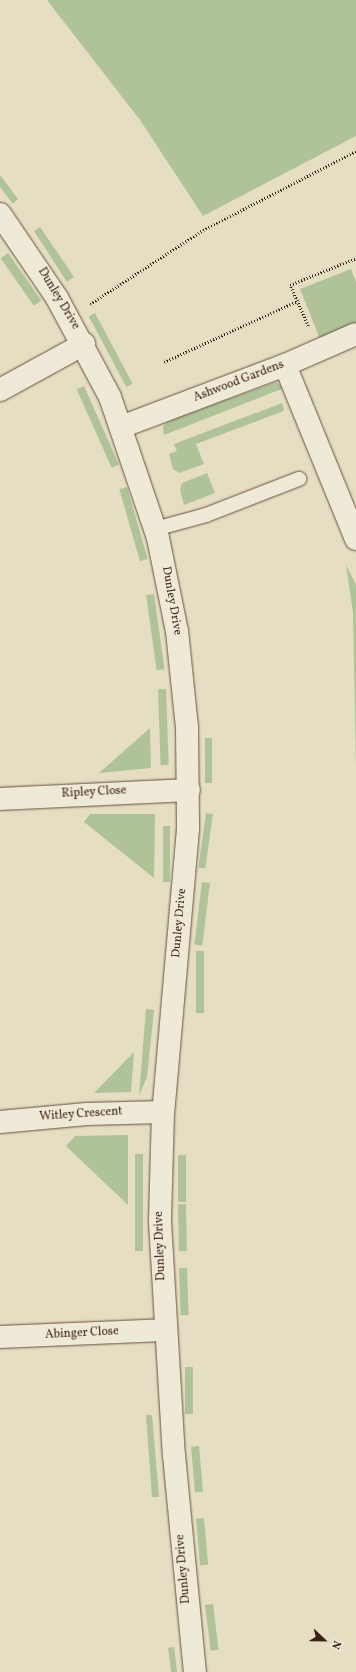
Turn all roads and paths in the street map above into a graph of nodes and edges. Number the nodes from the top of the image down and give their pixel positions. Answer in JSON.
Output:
{"nodes":[{"id":1,"x":356,"y":151,"type":"edge"},
{"id":2,"x":0,"y":214,"type":"edge"},
{"id":3,"x":356,"y":258,"type":"edge"},
{"id":4,"x":297,"y":301,"type":"junction"},
{"id":5,"x":70,"y":318,"type":"junction"},
{"id":6,"x":356,"y":334,"type":"edge"},
{"id":7,"x":84,"y":344,"type":"junction"},
{"id":8,"x":318,"y":351,"type":"junction"},
{"id":9,"x":164,"y":362,"type":"dead end"},
{"id":10,"x":285,"y":365,"type":"junction"},
{"id":11,"x":0,"y":390,"type":"edge"},
{"id":12,"x":121,"y":427,"type":"junction"},
{"id":13,"x":299,"y":479,"type":"dead end"},
{"id":14,"x":155,"y":529,"type":"junction"},
{"id":15,"x":356,"y":539,"type":"edge"},
{"id":16,"x":189,"y":790,"type":"junction"},
{"id":17,"x":0,"y":799,"type":"edge"},
{"id":18,"x":162,"y":1112,"type":"junction"},
{"id":19,"x":0,"y":1122,"type":"edge"},
{"id":20,"x":165,"y":1330,"type":"junction"},
{"id":21,"x":0,"y":1337,"type":"edge"},
{"id":22,"x":195,"y":1672,"type":"edge"}],
"edges":[{"from":1,"to":5,"type":"path"},
{"from":2,"to":5,"type":"street","name":"Dunley Drive"},
{"from":3,"to":4,"type":"path"},
{"from":4,"to":8,"type":"path"},
{"from":4,"to":9,"type":"path"},
{"from":5,"to":7,"type":"street","name":"Dunley Drive"},
{"from":6,"to":8,"type":"street","name":"Ashwood Gardens"},
{"from":7,"to":11,"type":"street"},
{"from":7,"to":12,"type":"street","name":"Dunley Drive"},
{"from":8,"to":10,"type":"street","name":"Ashwood Gardens"},
{"from":10,"to":12,"type":"street","name":"Ashwood Gardens"},
{"from":10,"to":15,"type":"street"},
{"from":12,"to":14,"type":"street","name":"Dunley Drive"},
{"from":13,"to":14,"type":"lane"},
{"from":14,"to":16,"type":"street","name":"Dunley Drive"},
{"from":16,"to":17,"type":"street","name":"Ripley Close"},
{"from":16,"to":18,"type":"street","name":"Dunley Drive"},
{"from":18,"to":19,"type":"street","name":"Witley Crescent"},
{"from":18,"to":20,"type":"street","name":"Dunley Drive"},
{"from":20,"to":21,"type":"street","name":"Abinger Close"},
{"from":20,"to":22,"type":"street","name":"Dunley Drive"}]}
